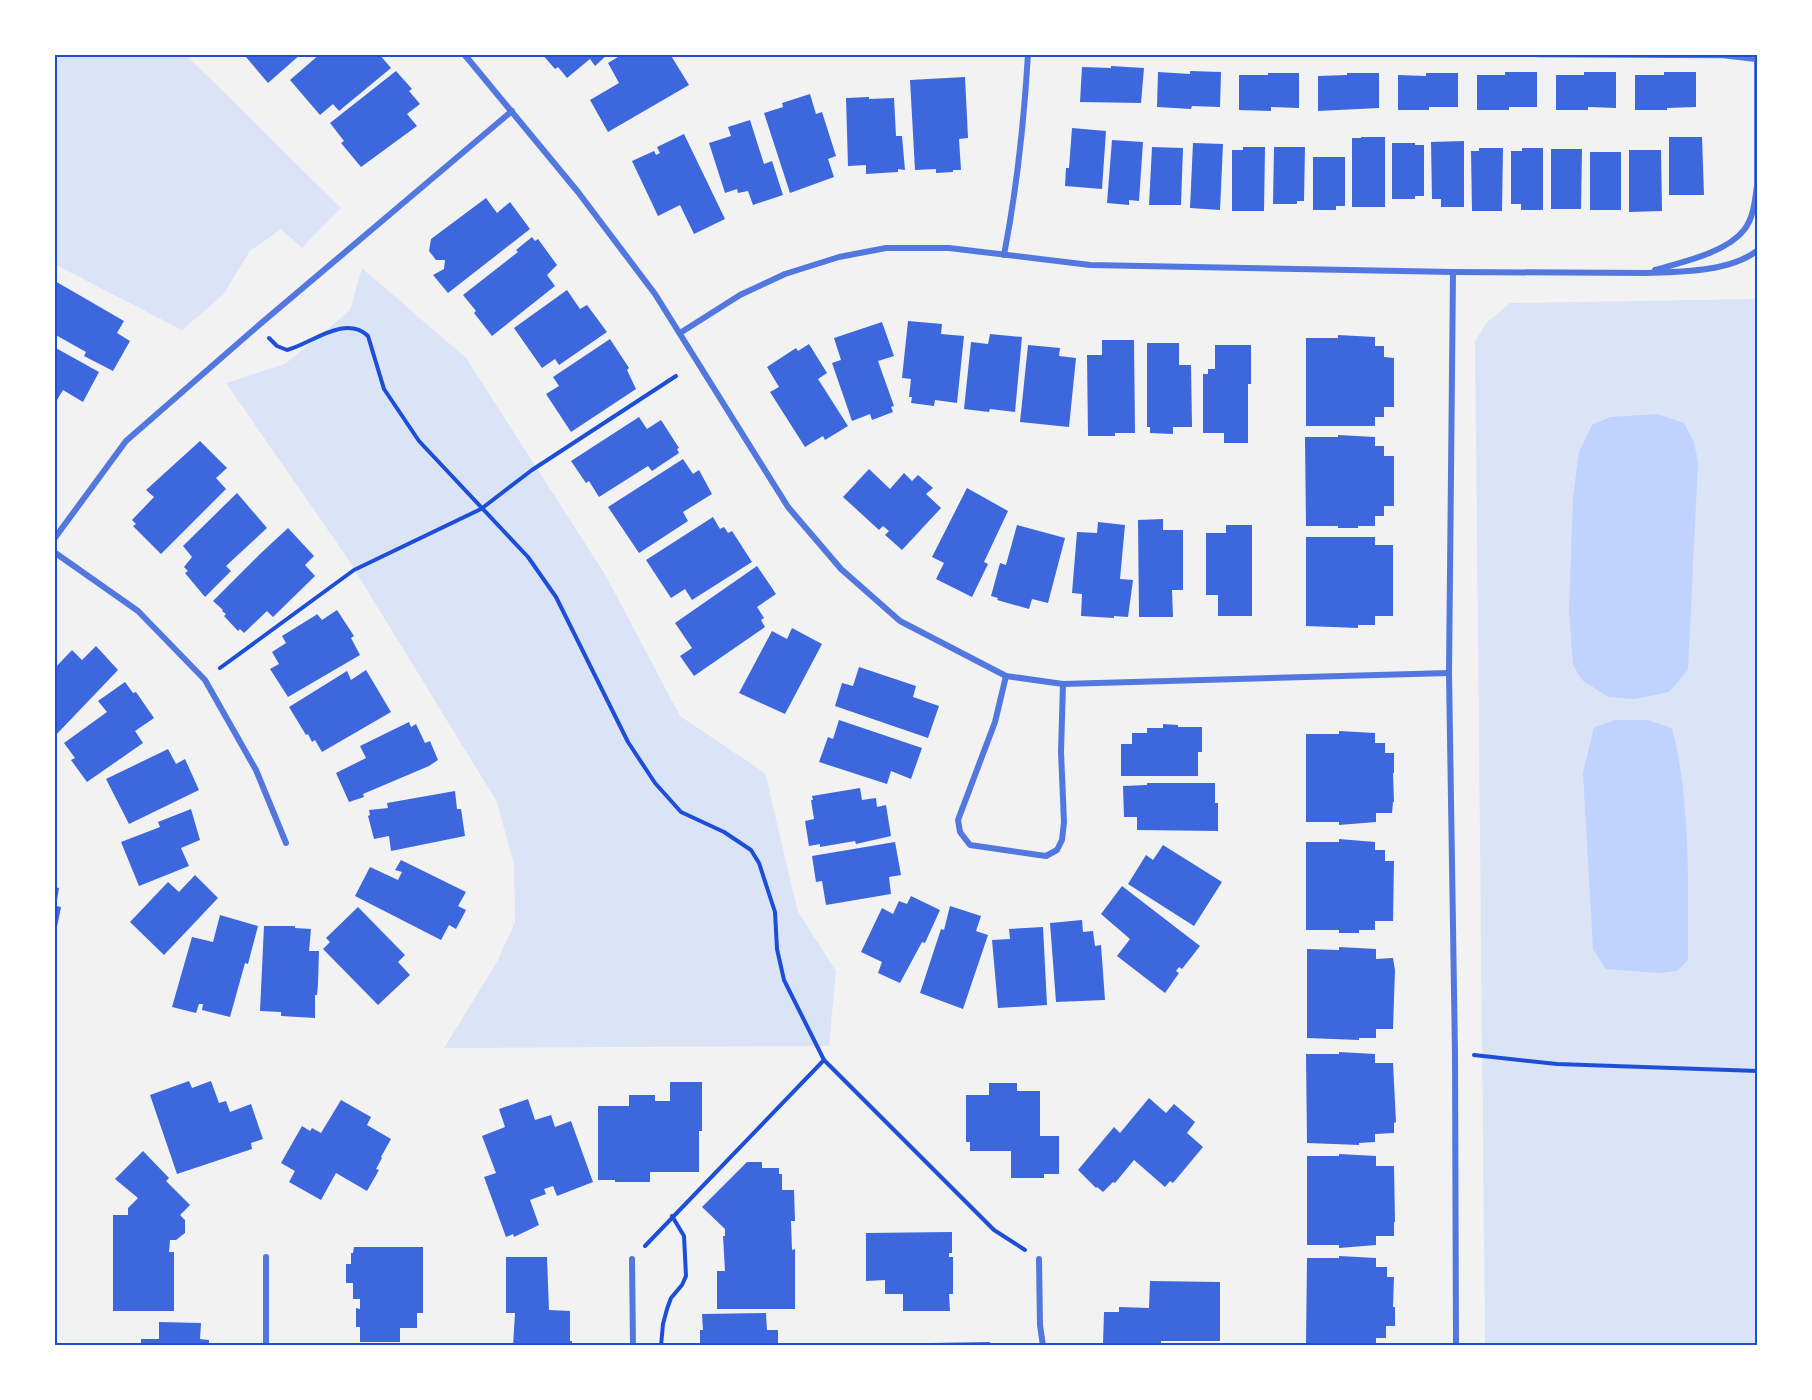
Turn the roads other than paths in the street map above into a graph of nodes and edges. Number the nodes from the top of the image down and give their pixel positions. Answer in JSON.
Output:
{"nodes":[{"id":1,"x":464,"y":54,"type":"edge"},
{"id":2,"x":1028,"y":54,"type":"edge"},
{"id":3,"x":1233,"y":54,"type":"edge"},
{"id":4,"x":1281,"y":54,"type":"edge"},
{"id":5,"x":1352,"y":54,"type":"edge"},
{"id":6,"x":1757,"y":54,"type":"edge"},
{"id":7,"x":1537,"y":55,"type":"edge"},
{"id":8,"x":1758,"y":60,"type":"edge"},
{"id":9,"x":512,"y":111,"type":"junction"},
{"id":10,"x":1757,"y":251,"type":"edge"},
{"id":11,"x":1004,"y":255,"type":"junction"},
{"id":12,"x":1454,"y":272,"type":"junction"},
{"id":13,"x":1646,"y":273,"type":"junction"},
{"id":14,"x":680,"y":333,"type":"junction"},
{"id":15,"x":54,"y":539,"type":"edge"},
{"id":16,"x":54,"y":552,"type":"edge"},
{"id":17,"x":1449,"y":673,"type":"junction"},
{"id":18,"x":1006,"y":676,"type":"junction"},
{"id":19,"x":1063,"y":684,"type":"junction"},
{"id":20,"x":286,"y":843,"type":"dead end"},
{"id":21,"x":266,"y":1257,"type":"dead end"},
{"id":22,"x":632,"y":1259,"type":"road end"},
{"id":23,"x":1039,"y":1259,"type":"road end"},
{"id":24,"x":266,"y":1346,"type":"edge"},
{"id":25,"x":633,"y":1346,"type":"edge"},
{"id":26,"x":1043,"y":1346,"type":"edge"},
{"id":27,"x":1456,"y":1346,"type":"edge"}],
"edges":[{"from":1,"to":9,"type":"street"},
{"from":2,"to":11,"type":"street"},
{"from":3,"to":4,"type":"lane"},
{"from":5,"to":7,"type":"lane"},
{"from":6,"to":8,"type":"street"},
{"from":7,"to":8,"type":"lane"},
{"from":8,"to":13,"type":"street"},
{"from":9,"to":14,"type":"street"},
{"from":9,"to":15,"type":"street"},
{"from":10,"to":13,"type":"street"},
{"from":11,"to":12,"type":"street"},
{"from":11,"to":14,"type":"street"},
{"from":12,"to":13,"type":"street"},
{"from":12,"to":17,"type":"street"},
{"from":14,"to":18,"type":"street"},
{"from":16,"to":20,"type":"street"},
{"from":17,"to":19,"type":"street"},
{"from":17,"to":27,"type":"street"},
{"from":18,"to":19,"type":"street"},
{"from":18,"to":19,"type":"street"},
{"from":21,"to":24,"type":"street"},
{"from":22,"to":25,"type":"street"},
{"from":23,"to":26,"type":"street"}]}
